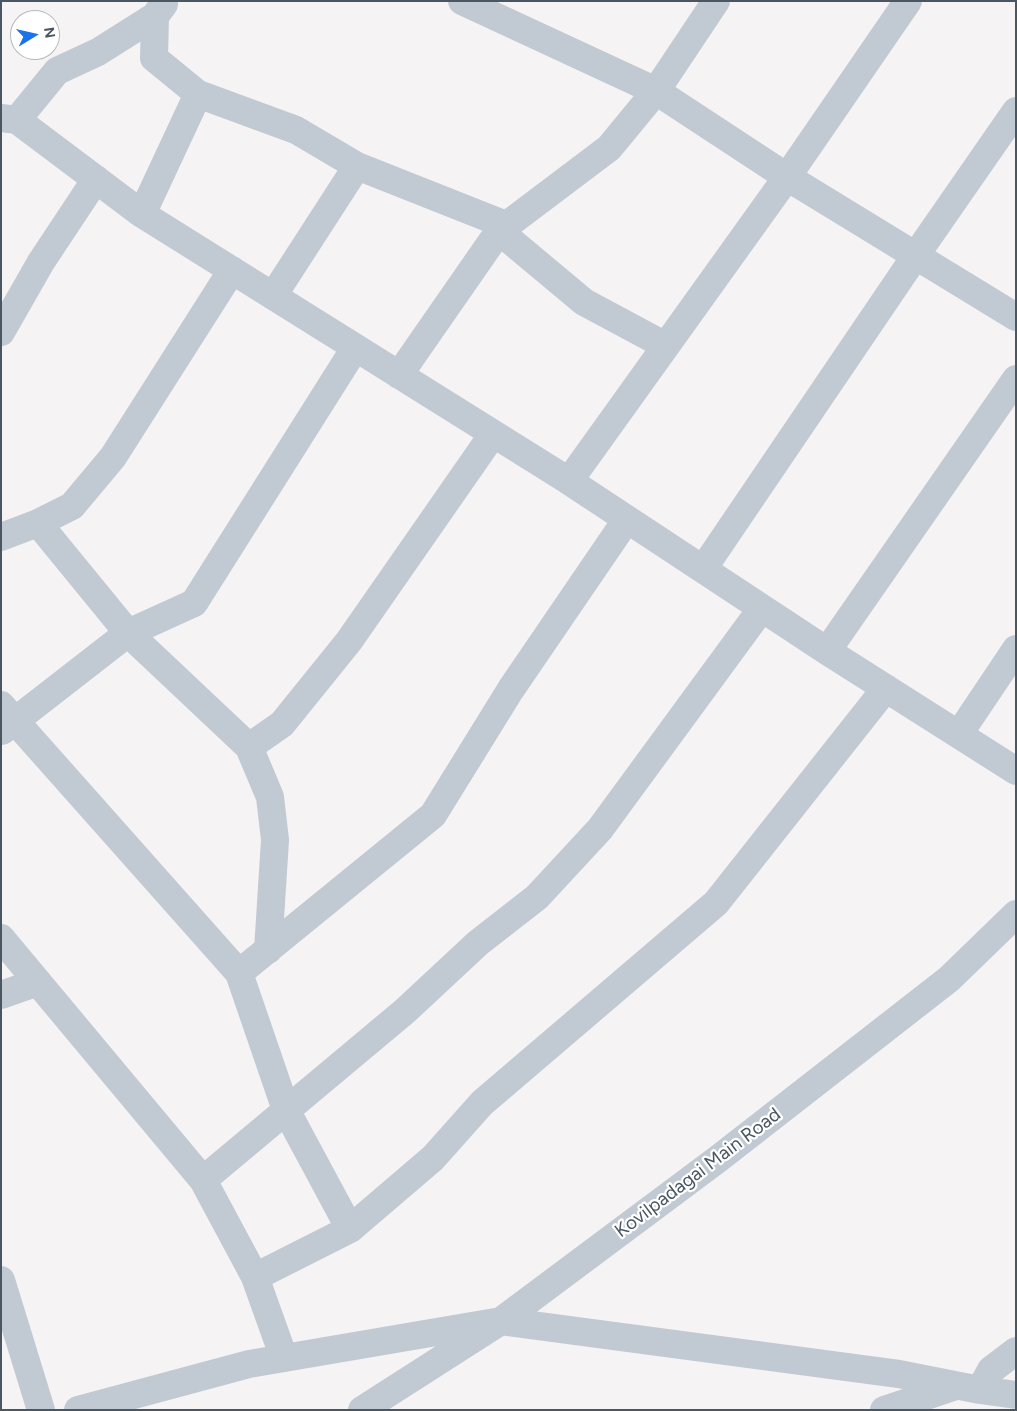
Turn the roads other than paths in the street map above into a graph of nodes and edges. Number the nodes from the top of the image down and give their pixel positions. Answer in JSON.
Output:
{"nodes":[{"id":1,"x":462,"y":1,"type":"edge"},
{"id":2,"x":716,"y":1,"type":"edge"},
{"id":3,"x":908,"y":1,"type":"edge"},
{"id":4,"x":161,"y":9,"type":"edge"},
{"id":5,"x":656,"y":91,"type":"junction"},
{"id":6,"x":198,"y":94,"type":"junction"},
{"id":7,"x":1016,"y":111,"type":"edge"},
{"id":8,"x":9,"y":119,"type":"edge"},
{"id":9,"x":357,"y":166,"type":"junction"},
{"id":10,"x":787,"y":177,"type":"junction"},
{"id":11,"x":96,"y":179,"type":"junction"},
{"id":12,"x":142,"y":214,"type":"junction"},
{"id":13,"x":502,"y":228,"type":"junction"},
{"id":14,"x":916,"y":255,"type":"junction"},
{"id":15,"x":232,"y":270,"type":"junction"},
{"id":16,"x":273,"y":296,"type":"junction"},
{"id":17,"x":1016,"y":317,"type":"edge"},
{"id":18,"x":1,"y":332,"type":"edge"},
{"id":19,"x":666,"y":346,"type":"junction"},
{"id":20,"x":355,"y":348,"type":"junction"},
{"id":21,"x":398,"y":376,"type":"junction"},
{"id":22,"x":1016,"y":378,"type":"edge"},
{"id":23,"x":493,"y":434,"type":"junction"},
{"id":24,"x":569,"y":481,"type":"junction"},
{"id":25,"x":627,"y":519,"type":"junction"},
{"id":26,"x":38,"y":523,"type":"junction"},
{"id":27,"x":1,"y":537,"type":"edge"},
{"id":28,"x":703,"y":569,"type":"junction"},
{"id":29,"x":762,"y":608,"type":"junction"},
{"id":30,"x":128,"y":633,"type":"junction"},
{"id":31,"x":1016,"y":649,"type":"edge"},
{"id":32,"x":827,"y":650,"type":"junction"},
{"id":33,"x":886,"y":688,"type":"junction"},
{"id":34,"x":6,"y":719,"type":"edge"},
{"id":35,"x":959,"y":734,"type":"junction"},
{"id":36,"x":249,"y":747,"type":"junction"},
{"id":37,"x":1016,"y":771,"type":"edge"},
{"id":38,"x":1016,"y":914,"type":"edge"},
{"id":39,"x":1,"y":938,"type":"edge"},
{"id":40,"x":268,"y":950,"type":"junction"},
{"id":41,"x":239,"y":974,"type":"junction"},
{"id":42,"x":38,"y":982,"type":"junction"},
{"id":43,"x":1,"y":995,"type":"edge"},
{"id":44,"x":286,"y":1110,"type":"junction"},
{"id":45,"x":203,"y":1180,"type":"junction"},
{"id":46,"x":350,"y":1229,"type":"junction"},
{"id":47,"x":256,"y":1277,"type":"junction"},
{"id":48,"x":1,"y":1280,"type":"edge"},
{"id":49,"x":501,"y":1321,"type":"junction"},
{"id":50,"x":1016,"y":1351,"type":"edge"},
{"id":51,"x":284,"y":1358,"type":"junction"},
{"id":52,"x":969,"y":1388,"type":"junction"},
{"id":53,"x":1016,"y":1395,"type":"edge"},
{"id":54,"x":41,"y":1410,"type":"edge"},
{"id":55,"x":78,"y":1410,"type":"edge"},
{"id":56,"x":362,"y":1410,"type":"edge"},
{"id":57,"x":884,"y":1410,"type":"edge"}],
"edges":[{"from":1,"to":5,"type":"street"},
{"from":2,"to":5,"type":"street"},
{"from":3,"to":10,"type":"street"},
{"from":4,"to":6,"type":"street"},
{"from":4,"to":8,"type":"street"},
{"from":5,"to":10,"type":"street"},
{"from":5,"to":13,"type":"street"},
{"from":6,"to":9,"type":"street"},
{"from":6,"to":12,"type":"street"},
{"from":7,"to":14,"type":"street"},
{"from":8,"to":11,"type":"street"},
{"from":9,"to":13,"type":"street"},
{"from":9,"to":16,"type":"street"},
{"from":10,"to":14,"type":"street"},
{"from":10,"to":19,"type":"street"},
{"from":11,"to":12,"type":"street"},
{"from":11,"to":18,"type":"street"},
{"from":12,"to":15,"type":"street"},
{"from":13,"to":19,"type":"street"},
{"from":13,"to":21,"type":"street"},
{"from":14,"to":17,"type":"street"},
{"from":14,"to":28,"type":"street"},
{"from":15,"to":16,"type":"street"},
{"from":15,"to":26,"type":"street"},
{"from":16,"to":20,"type":"street"},
{"from":19,"to":24,"type":"street"},
{"from":20,"to":21,"type":"street"},
{"from":20,"to":30,"type":"street"},
{"from":21,"to":23,"type":"street"},
{"from":22,"to":32,"type":"street"},
{"from":23,"to":24,"type":"street"},
{"from":23,"to":36,"type":"street"},
{"from":24,"to":25,"type":"street"},
{"from":25,"to":28,"type":"street"},
{"from":25,"to":40,"type":"street"},
{"from":26,"to":27,"type":"street"},
{"from":26,"to":30,"type":"street"},
{"from":28,"to":29,"type":"street"},
{"from":29,"to":32,"type":"street"},
{"from":29,"to":44,"type":"street"},
{"from":30,"to":34,"type":"street"},
{"from":30,"to":36,"type":"street"},
{"from":31,"to":35,"type":"street"},
{"from":32,"to":33,"type":"street"},
{"from":33,"to":35,"type":"street"},
{"from":33,"to":46,"type":"street"},
{"from":34,"to":41,"type":"street"},
{"from":35,"to":37,"type":"street"},
{"from":36,"to":40,"type":"street"},
{"from":38,"to":49,"type":"street","name":"Kovilpadagai Main Road"},
{"from":39,"to":42,"type":"street"},
{"from":40,"to":41,"type":"street"},
{"from":41,"to":44,"type":"street"},
{"from":42,"to":43,"type":"street"},
{"from":42,"to":45,"type":"street"},
{"from":44,"to":45,"type":"street"},
{"from":44,"to":46,"type":"street"},
{"from":45,"to":47,"type":"street"},
{"from":46,"to":47,"type":"street"},
{"from":47,"to":51,"type":"street"},
{"from":48,"to":54,"type":"street"},
{"from":49,"to":51,"type":"street"},
{"from":49,"to":52,"type":"street"},
{"from":49,"to":56,"type":"street","name":"Kovilpadagai Main Road"},
{"from":50,"to":52,"type":"street"},
{"from":51,"to":55,"type":"street"},
{"from":52,"to":53,"type":"street"},
{"from":52,"to":57,"type":"street"}]}
